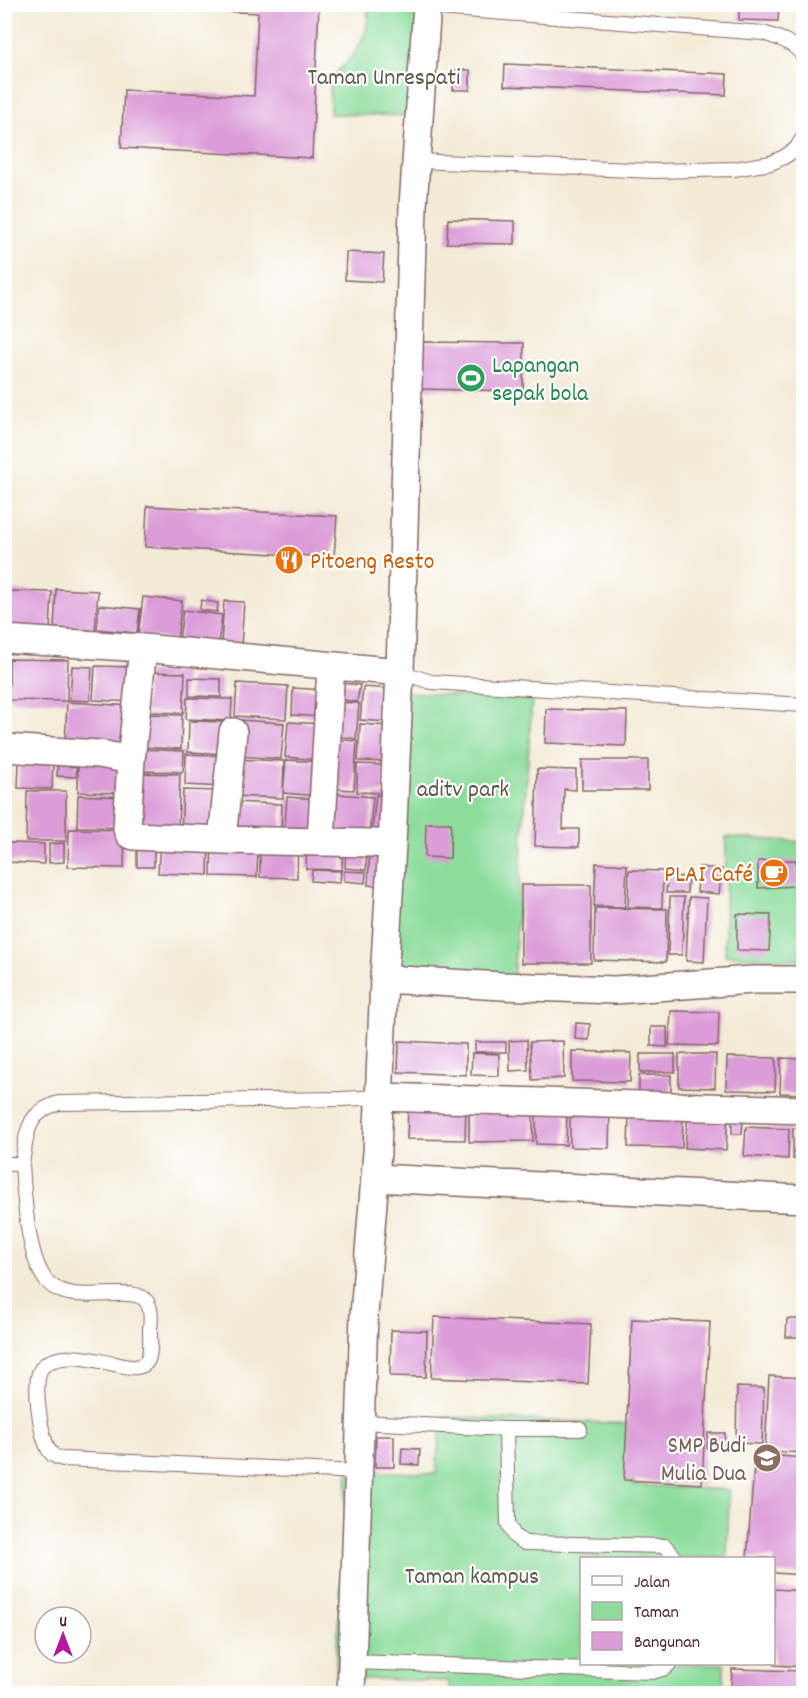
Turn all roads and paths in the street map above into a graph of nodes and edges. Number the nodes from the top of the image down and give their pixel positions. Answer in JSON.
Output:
{"nodes":[{"id":1,"x":427,"y":6,"type":"edge"},
{"id":2,"x":804,"y":58,"type":"edge"},
{"id":3,"x":804,"y":136,"type":"edge"},
{"id":4,"x":416,"y":161,"type":"junction"},
{"id":5,"x":4,"y":639,"type":"edge"},
{"id":6,"x":143,"y":648,"type":"junction"},
{"id":7,"x":331,"y":666,"type":"junction"},
{"id":8,"x":400,"y":672,"type":"junction"},
{"id":9,"x":804,"y":705,"type":"edge"},
{"id":10,"x":233,"y":732,"type":"dead end"},
{"id":11,"x":4,"y":748,"type":"edge"},
{"id":12,"x":131,"y":760,"type":"junction"},
{"id":13,"x":222,"y":840,"type":"junction"},
{"id":14,"x":321,"y":841,"type":"junction"},
{"id":15,"x":392,"y":845,"type":"junction"},
{"id":16,"x":384,"y":979,"type":"junction"},
{"id":17,"x":804,"y":980,"type":"edge"},
{"id":18,"x":380,"y":1096,"type":"junction"},
{"id":19,"x":804,"y":1110,"type":"edge"},
{"id":20,"x":4,"y":1164,"type":"edge"},
{"id":21,"x":22,"y":1164,"type":"junction"},
{"id":22,"x":376,"y":1178,"type":"junction"},
{"id":23,"x":804,"y":1199,"type":"edge"},
{"id":24,"x":360,"y":1422,"type":"junction"},
{"id":25,"x":506,"y":1429,"type":"junction"},
{"id":26,"x":580,"y":1429,"type":"dead end"},
{"id":27,"x":360,"y":1472,"type":"junction"},
{"id":28,"x":674,"y":1557,"type":"edge"},
{"id":29,"x":353,"y":1662,"type":"junction"},
{"id":30,"x":668,"y":1665,"type":"edge"},
{"id":31,"x":351,"y":1694,"type":"edge"}],
"edges":[{"from":1,"to":2,"type":"lane"},
{"from":1,"to":4,"type":"street"},
{"from":3,"to":4,"type":"lane"},
{"from":4,"to":8,"type":"street"},
{"from":5,"to":6,"type":"street"},
{"from":6,"to":7,"type":"street"},
{"from":6,"to":12,"type":"street"},
{"from":7,"to":8,"type":"street"},
{"from":7,"to":14,"type":"street"},
{"from":8,"to":9,"type":"lane"},
{"from":8,"to":15,"type":"street"},
{"from":10,"to":13,"type":"street"},
{"from":11,"to":12,"type":"street"},
{"from":12,"to":13,"type":"street"},
{"from":13,"to":14,"type":"street"},
{"from":14,"to":15,"type":"street"},
{"from":15,"to":16,"type":"street"},
{"from":16,"to":17,"type":"street"},
{"from":16,"to":18,"type":"street"},
{"from":18,"to":19,"type":"street"},
{"from":18,"to":21,"type":"lane"},
{"from":18,"to":22,"type":"street"},
{"from":20,"to":21,"type":"lane"},
{"from":21,"to":27,"type":"lane"},
{"from":22,"to":23,"type":"street"},
{"from":22,"to":24,"type":"street"},
{"from":24,"to":25,"type":"lane"},
{"from":24,"to":27,"type":"street"},
{"from":25,"to":26,"type":"lane"},
{"from":25,"to":28,"type":"lane"},
{"from":27,"to":29,"type":"street"},
{"from":29,"to":30,"type":"lane"},
{"from":29,"to":31,"type":"street"}]}
